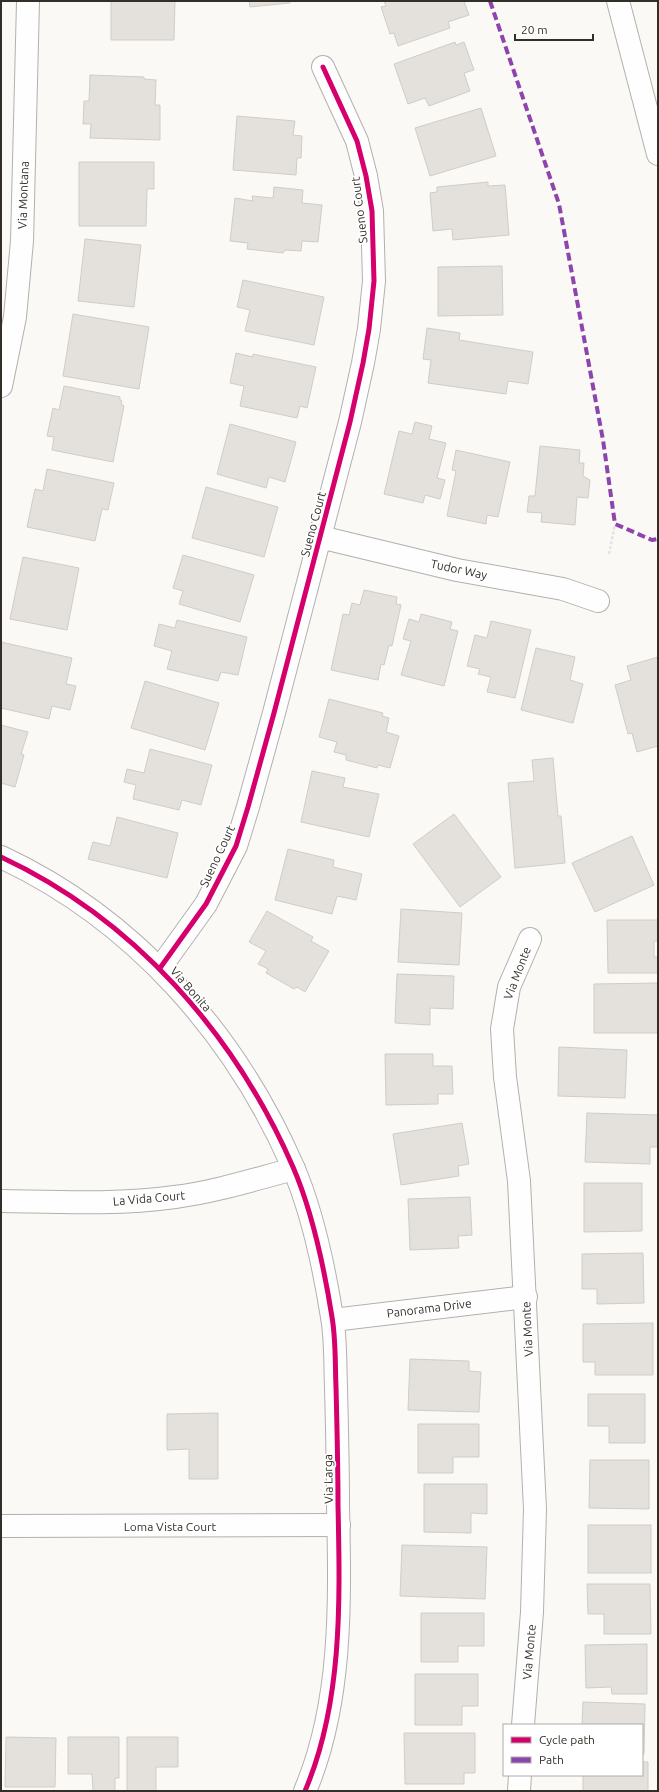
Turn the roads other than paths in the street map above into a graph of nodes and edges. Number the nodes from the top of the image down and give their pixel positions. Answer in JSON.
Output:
{"nodes":[{"id":1,"x":618,"y":1,"type":"edge"},
{"id":2,"x":28,"y":2,"type":"edge"},
{"id":3,"x":323,"y":67,"type":"dead end"},
{"id":4,"x":658,"y":154,"type":"edge"},
{"id":5,"x":1,"y":386,"type":"edge"},
{"id":6,"x":320,"y":537,"type":"junction"},
{"id":7,"x":598,"y":601,"type":"dead end"},
{"id":8,"x":1,"y":857,"type":"edge"},
{"id":9,"x":530,"y":938,"type":"dead end"},
{"id":10,"x":160,"y":968,"type":"junction"},
{"id":11,"x":294,"y":1169,"type":"junction"},
{"id":12,"x":1,"y":1201,"type":"edge"},
{"id":13,"x":526,"y":1297,"type":"junction"},
{"id":14,"x":333,"y":1320,"type":"junction"},
{"id":15,"x":339,"y":1525,"type":"junction"},
{"id":16,"x":1,"y":1526,"type":"edge"},
{"id":17,"x":523,"y":1724,"type":"edge"},
{"id":18,"x":520,"y":1776,"type":"edge"},
{"id":19,"x":306,"y":1791,"type":"edge"},
{"id":20,"x":519,"y":1791,"type":"edge"}],
"edges":[{"from":1,"to":4,"type":"street"},
{"from":2,"to":5,"type":"street","name":"Via Montana"},
{"from":3,"to":6,"type":"street","name":"Sueno Court"},
{"from":6,"to":7,"type":"street","name":"Tudor Way"},
{"from":6,"to":10,"type":"street","name":"Sueno Court"},
{"from":8,"to":10,"type":"street","name":"Via Bonita"},
{"from":9,"to":13,"type":"street","name":"Via Monte"},
{"from":10,"to":11,"type":"street","name":"Via Bonita"},
{"from":11,"to":12,"type":"street","name":"La Vida Court"},
{"from":11,"to":14,"type":"street","name":"Via Larga"},
{"from":13,"to":14,"type":"street","name":"Panorama Drive"},
{"from":13,"to":17,"type":"street","name":"Via Monte"},
{"from":14,"to":15,"type":"street","name":"Via Larga"},
{"from":15,"to":16,"type":"street","name":"Loma Vista Court"},
{"from":15,"to":19,"type":"street","name":"Via Larga"},
{"from":18,"to":20,"type":"street"}]}
